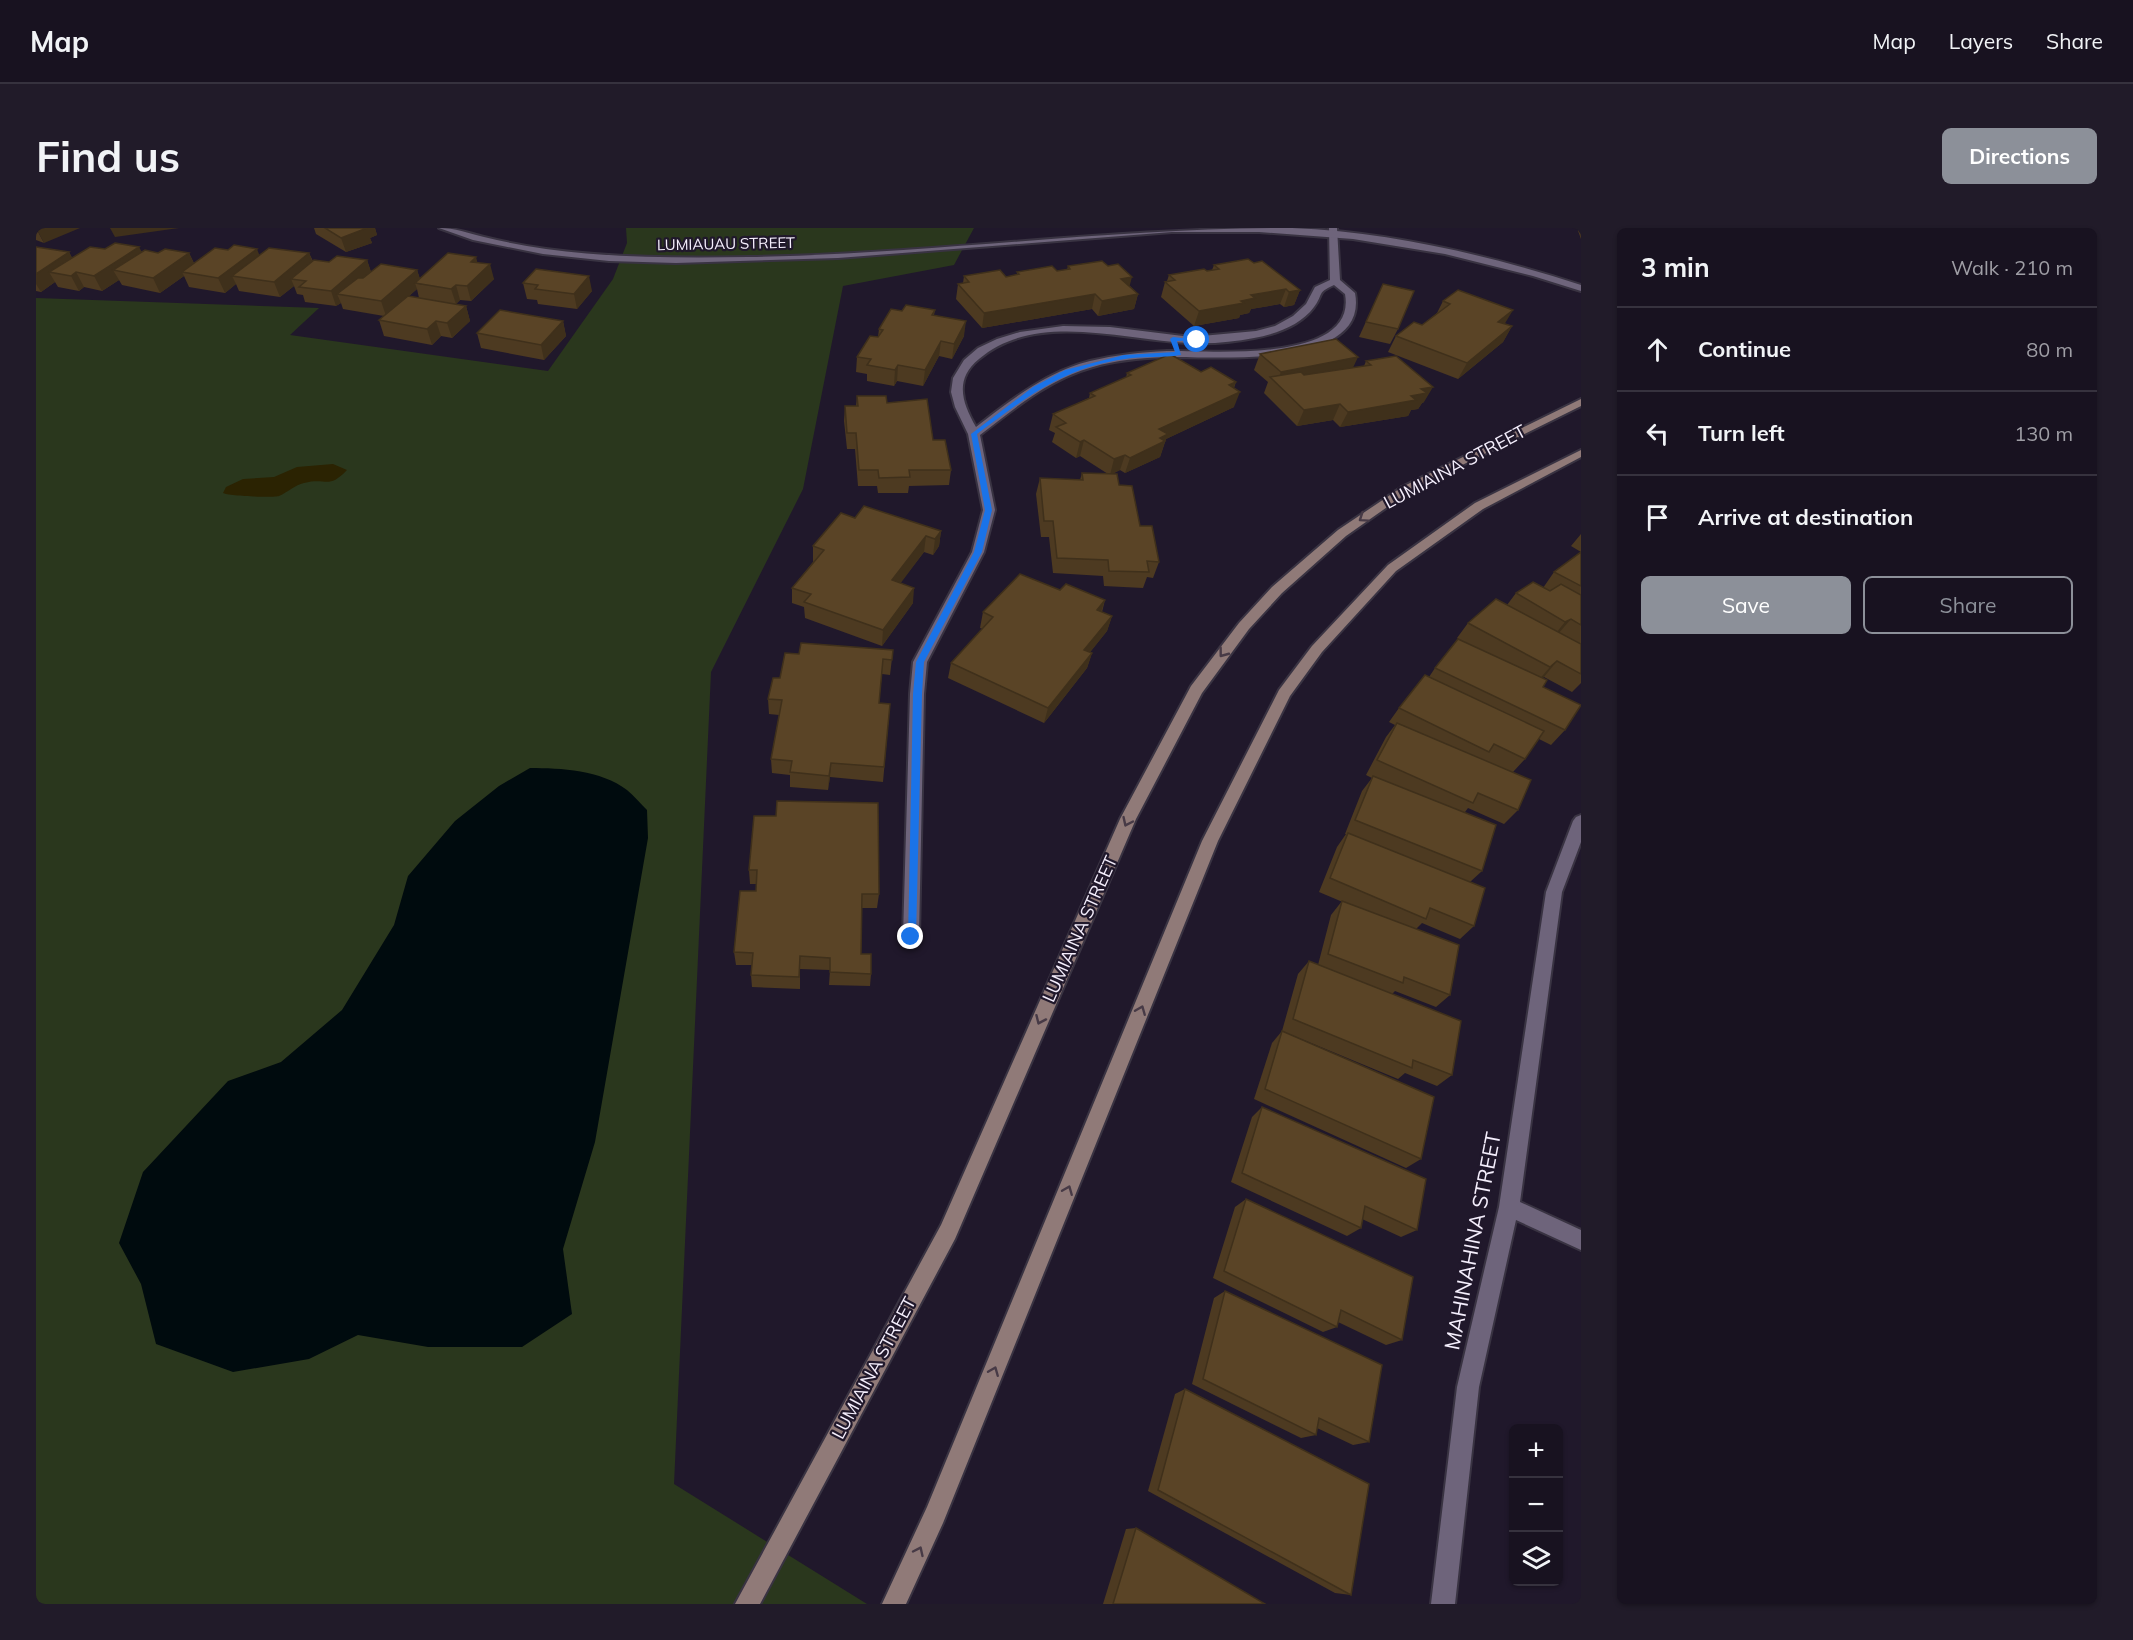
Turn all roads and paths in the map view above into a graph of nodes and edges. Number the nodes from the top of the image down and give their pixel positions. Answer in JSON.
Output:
{"nodes":[{"id":1,"x":443,"y":228,"type":"edge"},
{"id":2,"x":1333,"y":230,"type":"edge"},
{"id":3,"x":1335,"y":281,"type":"junction"},
{"id":4,"x":1581,"y":288,"type":"edge"},
{"id":5,"x":1173,"y":339,"type":"junction"},
{"id":6,"x":1179,"y":354,"type":"junction"},
{"id":7,"x":1581,"y":402,"type":"edge"},
{"id":8,"x":974,"y":434,"type":"junction"},
{"id":9,"x":1581,"y":453,"type":"edge"},
{"id":10,"x":1581,"y":821,"type":"edge"},
{"id":11,"x":911,"y":937,"type":"dead end"},
{"id":12,"x":1509,"y":1207,"type":"junction"},
{"id":13,"x":1581,"y":1240,"type":"edge"},
{"id":14,"x":747,"y":1604,"type":"edge"},
{"id":15,"x":894,"y":1604,"type":"edge"},
{"id":16,"x":1443,"y":1604,"type":"edge"}],
"edges":[{"from":1,"to":2,"type":"street","name":"LUMIAUAU STREET"},
{"from":2,"to":3,"type":"street"},
{"from":2,"to":4,"type":"street","name":"LUMIAUAU STREET"},
{"from":3,"to":5,"type":"street"},
{"from":3,"to":6,"type":"street"},
{"from":5,"to":6,"type":"street"},
{"from":5,"to":8,"type":"street"},
{"from":6,"to":8,"type":"street"},
{"from":7,"to":14,"type":"main road","name":"LUMIAINA STREET","one_way":true},
{"from":8,"to":11,"type":"street"},
{"from":15,"to":9,"type":"main road","one_way":true},
{"from":10,"to":12,"type":"street","name":"MAHINAHINA STREET"},
{"from":12,"to":13,"type":"street"},
{"from":12,"to":16,"type":"street","name":"MAHINAHINA STREET"}]}
